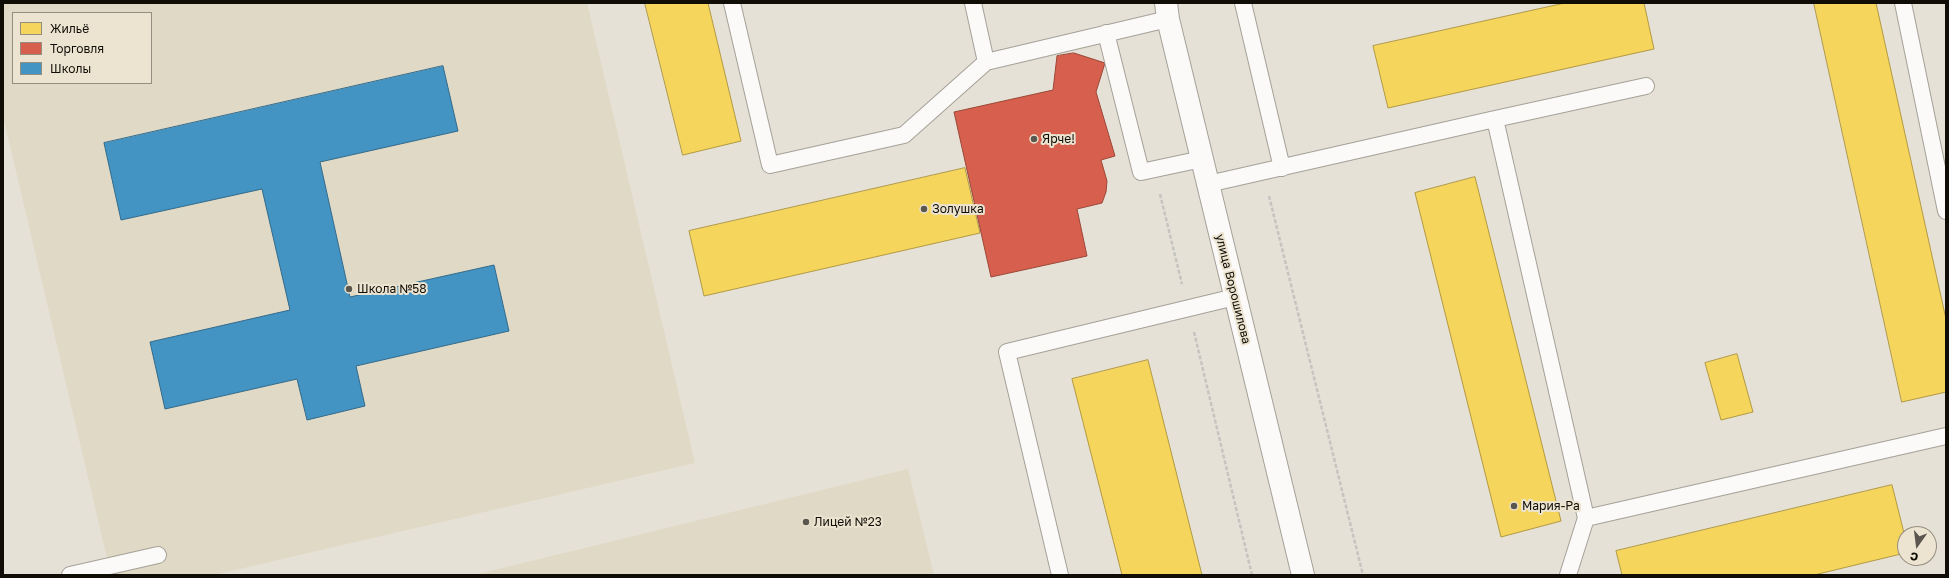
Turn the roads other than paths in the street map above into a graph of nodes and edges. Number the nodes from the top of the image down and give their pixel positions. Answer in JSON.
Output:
{"nodes":[{"id":1,"x":732,"y":3,"type":"edge"},
{"id":2,"x":973,"y":3,"type":"edge"},
{"id":3,"x":1242,"y":3,"type":"edge"},
{"id":4,"x":1902,"y":3,"type":"edge"},
{"id":5,"x":1167,"y":11,"type":"edge"},
{"id":6,"x":1106,"y":33,"type":"junction"},
{"id":7,"x":986,"y":62,"type":"junction"},
{"id":8,"x":1646,"y":86,"type":"dead end"},
{"id":9,"x":1495,"y":119,"type":"junction"},
{"id":10,"x":1202,"y":158,"type":"junction"},
{"id":11,"x":1282,"y":168,"type":"junction"},
{"id":12,"x":1208,"y":184,"type":"junction"},
{"id":13,"x":1946,"y":210,"type":"edge"},
{"id":14,"x":1235,"y":297,"type":"junction"},
{"id":15,"x":1946,"y":436,"type":"edge"},
{"id":16,"x":1586,"y":518,"type":"junction"},
{"id":17,"x":158,"y":555,"type":"dead end"},
{"id":18,"x":70,"y":575,"type":"edge"},
{"id":19,"x":1060,"y":575,"type":"edge"},
{"id":20,"x":1303,"y":575,"type":"edge"},
{"id":21,"x":1568,"y":575,"type":"edge"}],
"edges":[{"from":1,"to":7,"type":"lane"},
{"from":2,"to":7,"type":"lane"},
{"from":3,"to":11,"type":"lane"},
{"from":4,"to":13,"type":"lane"},
{"from":5,"to":6,"type":"lane"},
{"from":5,"to":10,"type":"street","name":"улица Ворошилова"},
{"from":6,"to":7,"type":"lane"},
{"from":6,"to":10,"type":"lane"},
{"from":8,"to":9,"type":"lane"},
{"from":9,"to":11,"type":"lane"},
{"from":9,"to":16,"type":"lane"},
{"from":10,"to":12,"type":"street","name":"улица Ворошилова"},
{"from":11,"to":12,"type":"lane"},
{"from":12,"to":14,"type":"street","name":"улица Ворошилова"},
{"from":14,"to":19,"type":"lane"},
{"from":14,"to":20,"type":"street","name":"улица Ворошилова"},
{"from":15,"to":16,"type":"lane"},
{"from":16,"to":21,"type":"lane"},
{"from":17,"to":18,"type":"lane"}]}
